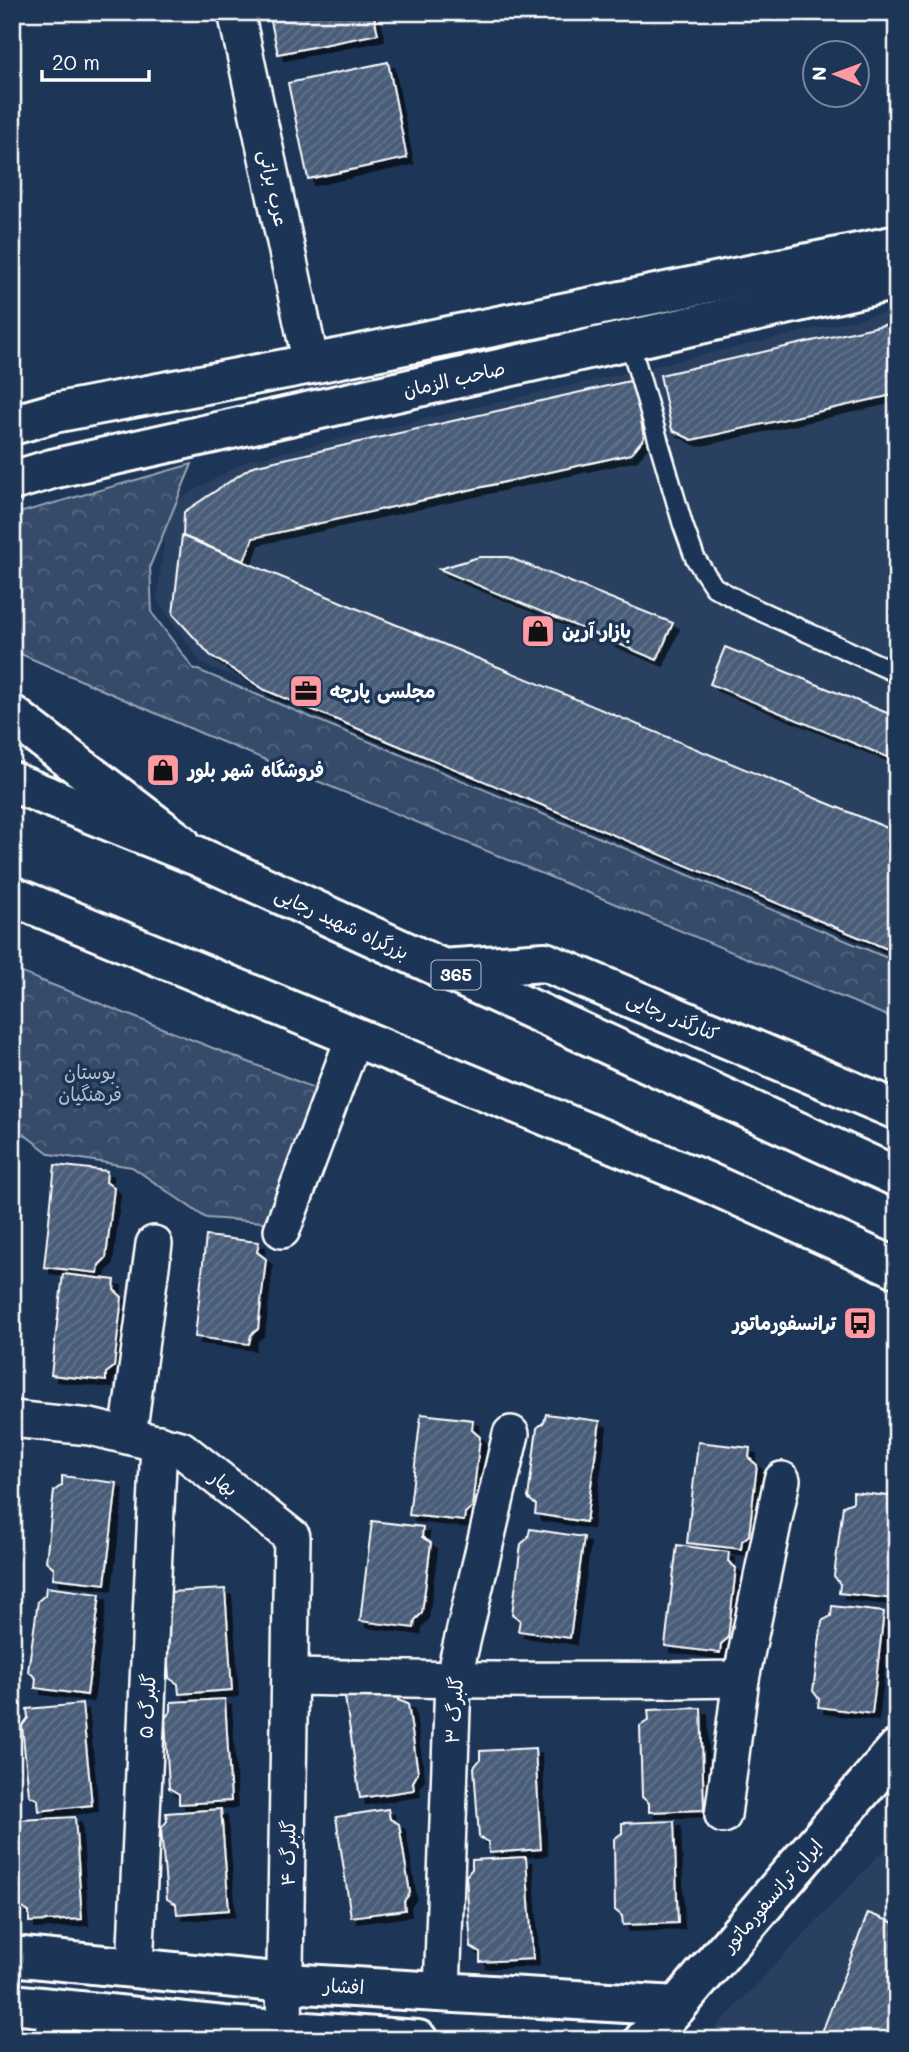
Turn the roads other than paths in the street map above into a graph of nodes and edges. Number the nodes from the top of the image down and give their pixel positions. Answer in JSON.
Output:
{"nodes":[{"id":1,"x":236,"y":12,"type":"edge"},
{"id":2,"x":897,"y":245,"type":"edge"},
{"id":3,"x":897,"y":280,"type":"edge"},
{"id":4,"x":629,"y":340,"type":"junction"},
{"id":5,"x":311,"y":364,"type":"junction"},
{"id":6,"x":12,"y":425,"type":"edge"},
{"id":7,"x":12,"y":481,"type":"edge"},
{"id":8,"x":897,"y":673,"type":"edge"},
{"id":9,"x":12,"y":715,"type":"edge"},
{"id":10,"x":12,"y":782,"type":"edge"},
{"id":11,"x":197,"y":856,"type":"junction"},
{"id":12,"x":12,"y":896,"type":"edge"},
{"id":13,"x":441,"y":969,"type":"junction"},
{"id":14,"x":354,"y":1037,"type":"junction"},
{"id":15,"x":897,"y":1110,"type":"edge"},
{"id":16,"x":897,"y":1177,"type":"edge"},
{"id":17,"x":282,"y":1230,"type":"dead end"},
{"id":18,"x":154,"y":1244,"type":"dead end"},
{"id":19,"x":897,"y":1268,"type":"edge"},
{"id":20,"x":12,"y":1419,"type":"edge"},
{"id":21,"x":511,"y":1434,"type":"dead end"},
{"id":22,"x":144,"y":1440,"type":"junction"},
{"id":23,"x":782,"y":1480,"type":"dead end"},
{"id":24,"x":290,"y":1676,"type":"junction"},
{"id":25,"x":741,"y":1679,"type":"junction"},
{"id":26,"x":453,"y":1680,"type":"junction"},
{"id":27,"x":897,"y":1749,"type":"edge"},
{"id":28,"x":723,"y":1815,"type":"dead end"},
{"id":29,"x":12,"y":1956,"type":"edge"},
{"id":30,"x":135,"y":1968,"type":"junction"},
{"id":31,"x":286,"y":1983,"type":"junction"},
{"id":32,"x":442,"y":1992,"type":"junction"},
{"id":33,"x":12,"y":2004,"type":"edge"},
{"id":34,"x":677,"y":2006,"type":"junction"},
{"id":35,"x":54,"y":2024,"type":"edge"},
{"id":36,"x":284,"y":2030,"type":"junction"},
{"id":37,"x":223,"y":2033,"type":"edge"},
{"id":38,"x":369,"y":2038,"type":"edge"},
{"id":39,"x":418,"y":2040,"type":"edge"},
{"id":40,"x":644,"y":2040,"type":"edge"}],
"edges":[{"from":1,"to":5,"type":"street","name":"عرب براتی"},
{"from":2,"to":5,"type":"main road"},
{"from":3,"to":4,"type":"main road","name":"صاحب الزمان"},
{"from":4,"to":7,"type":"main road","name":"صاحب الزمان"},
{"from":4,"to":8,"type":"lane"},
{"from":5,"to":6,"type":"main road"},
{"from":9,"to":11,"type":"main road"},
{"from":10,"to":11,"type":"main road","name":"بزرگراه شهید رجایی","number":"365"},
{"from":11,"to":13,"type":"main road","name":"بزرگراه شهید رجایی","number":"365"},
{"from":12,"to":14,"type":"main road"},
{"from":13,"to":15,"type":"main road","name":"کنارگذر رجایی"},
{"from":13,"to":16,"type":"main road","name":"بزرگراه شهید رجایی","number":"365"},
{"from":14,"to":17,"type":"street"},
{"from":14,"to":19,"type":"main road"},
{"from":18,"to":22,"type":"street","name":"گلبرگ ۵"},
{"from":20,"to":22,"type":"street","name":"بهار"},
{"from":21,"to":26,"type":"street","name":"گلبرگ ۳"},
{"from":22,"to":24,"type":"street","name":"بهار"},
{"from":22,"to":30,"type":"street","name":"گلبرگ ۵"},
{"from":23,"to":25,"type":"street"},
{"from":24,"to":26,"type":"street"},
{"from":24,"to":31,"type":"street","name":"گلبرگ ۴"},
{"from":25,"to":26,"type":"street"},
{"from":25,"to":28,"type":"street"},
{"from":26,"to":32,"type":"street","name":"گلبرگ ۳"},
{"from":27,"to":34,"type":"main road","name":"ایران ترانسفورماتور"},
{"from":29,"to":30,"type":"main road","name":"افشار"},
{"from":30,"to":31,"type":"main road","name":"افشار"},
{"from":31,"to":32,"type":"main road","name":"افشار"},
{"from":31,"to":36,"type":"street","name":"گلبرگ ۴"},
{"from":32,"to":34,"type":"main road","name":"افشار"},
{"from":33,"to":35,"type":"main road"},
{"from":34,"to":40,"type":"main road","name":"ایران ترانسفورماتور"},
{"from":35,"to":37,"type":"main road"},
{"from":36,"to":37,"type":"main road"},
{"from":36,"to":38,"type":"main road"},
{"from":38,"to":39,"type":"main road"}]}
